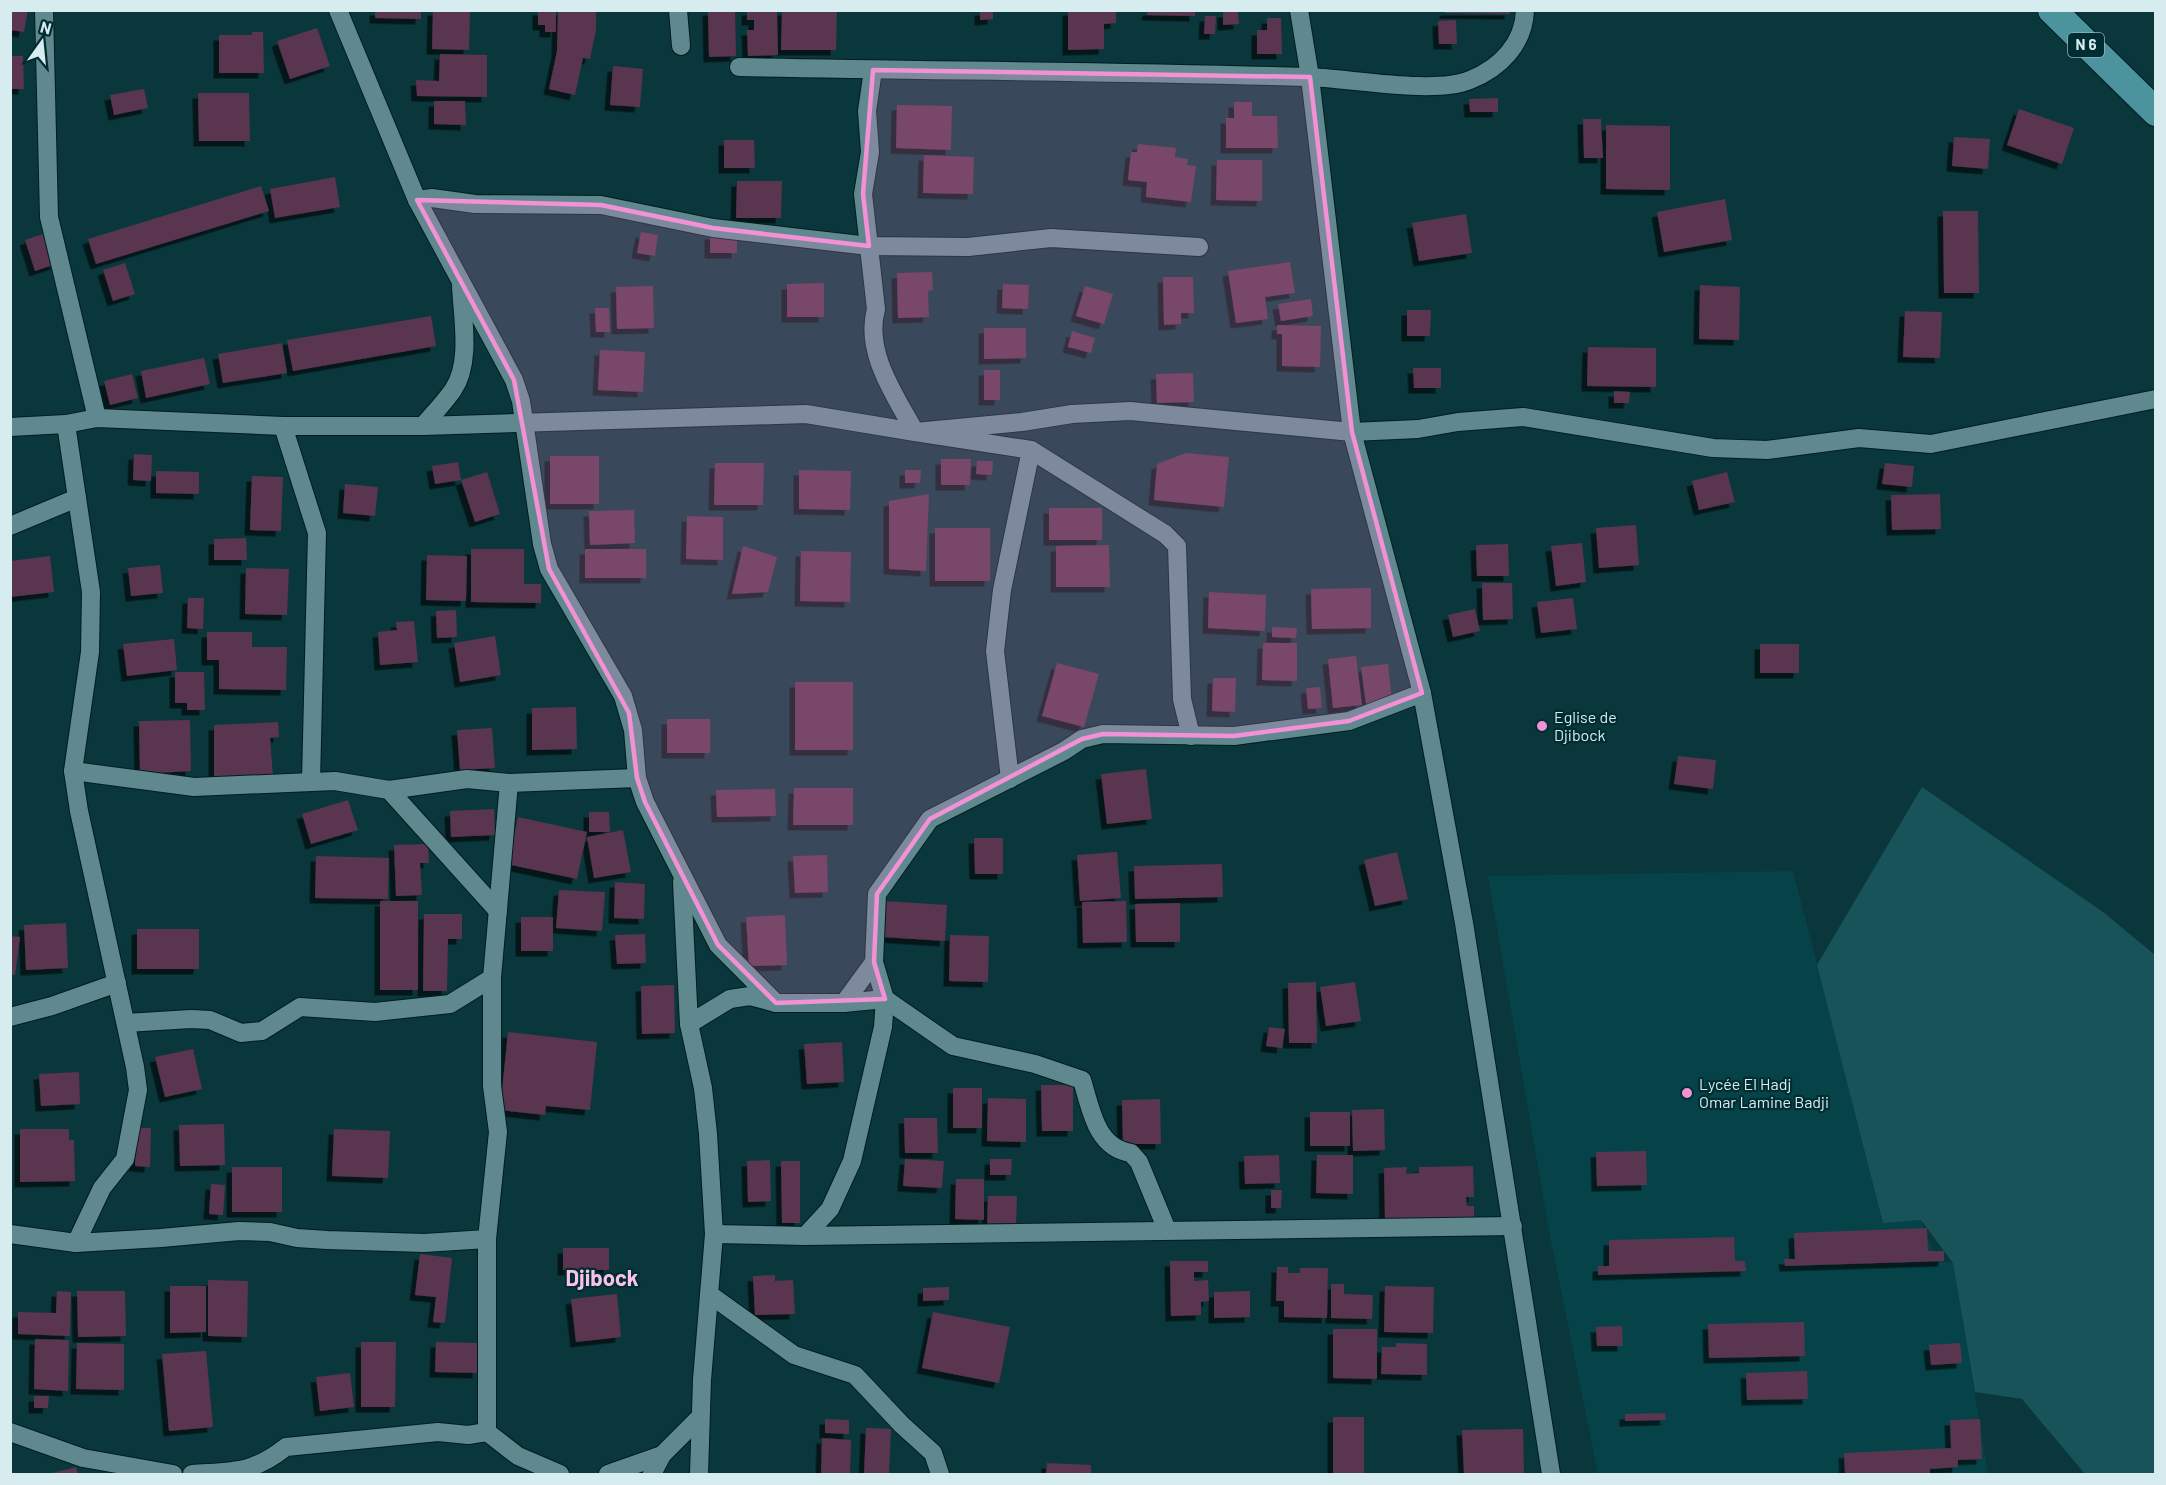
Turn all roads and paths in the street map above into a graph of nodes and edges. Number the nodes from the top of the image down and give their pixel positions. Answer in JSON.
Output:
{"nodes":[{"id":1,"x":44,"y":10,"type":"edge"},
{"id":2,"x":338,"y":10,"type":"edge"},
{"id":3,"x":678,"y":10,"type":"edge"},
{"id":4,"x":1299,"y":10,"type":"edge"},
{"id":5,"x":1525,"y":10,"type":"edge"},
{"id":6,"x":2052,"y":10,"type":"edge"},
{"id":7,"x":681,"y":46,"type":"dead end"},
{"id":8,"x":739,"y":68,"type":"dead end"},
{"id":9,"x":873,"y":70,"type":"junction"},
{"id":10,"x":1310,"y":77,"type":"junction"},
{"id":11,"x":2156,"y":112,"type":"edge"},
{"id":12,"x":417,"y":200,"type":"junction"},
{"id":13,"x":869,"y":246,"type":"junction"},
{"id":14,"x":1199,"y":247,"type":"dead end"},
{"id":15,"x":461,"y":281,"type":"junction"},
{"id":16,"x":2156,"y":399,"type":"edge"},
{"id":17,"x":97,"y":418,"type":"junction"},
{"id":18,"x":66,"y":424,"type":"junction"},
{"id":19,"x":525,"y":424,"type":"junction"},
{"id":20,"x":283,"y":426,"type":"junction"},
{"id":21,"x":423,"y":426,"type":"junction"},
{"id":22,"x":10,"y":427,"type":"edge"},
{"id":23,"x":915,"y":432,"type":"junction"},
{"id":24,"x":1352,"y":432,"type":"junction"},
{"id":25,"x":1031,"y":450,"type":"junction"},
{"id":26,"x":77,"y":498,"type":"junction"},
{"id":27,"x":10,"y":526,"type":"edge"},
{"id":28,"x":1422,"y":693,"type":"junction"},
{"id":29,"x":1191,"y":735,"type":"junction"},
{"id":30,"x":73,"y":771,"type":"junction"},
{"id":31,"x":637,"y":778,"type":"junction"},
{"id":32,"x":1010,"y":779,"type":"junction"},
{"id":33,"x":311,"y":781,"type":"junction"},
{"id":34,"x":509,"y":783,"type":"junction"},
{"id":35,"x":389,"y":790,"type":"junction"},
{"id":36,"x":681,"y":876,"type":"junction"},
{"id":37,"x":498,"y":911,"type":"junction"},
{"id":38,"x":874,"y":962,"type":"junction"},
{"id":39,"x":492,"y":978,"type":"junction"},
{"id":40,"x":117,"y":982,"type":"junction"},
{"id":41,"x":885,"y":999,"type":"junction"},
{"id":42,"x":776,"y":1003,"type":"junction"},
{"id":43,"x":844,"y":1003,"type":"junction"},
{"id":44,"x":10,"y":1017,"type":"edge"},
{"id":45,"x":126,"y":1023,"type":"junction"},
{"id":46,"x":689,"y":1024,"type":"junction"},
{"id":47,"x":1513,"y":1226,"type":"junction"},
{"id":48,"x":1167,"y":1230,"type":"junction"},
{"id":49,"x":10,"y":1234,"type":"edge"},
{"id":50,"x":714,"y":1234,"type":"junction"},
{"id":51,"x":805,"y":1236,"type":"junction"},
{"id":52,"x":487,"y":1239,"type":"junction"},
{"id":53,"x":76,"y":1242,"type":"junction"},
{"id":54,"x":709,"y":1294,"type":"junction"},
{"id":55,"x":700,"y":1417,"type":"junction"},
{"id":56,"x":10,"y":1432,"type":"edge"},
{"id":57,"x":487,"y":1432,"type":"junction"},
{"id":58,"x":662,"y":1455,"type":"junction"},
{"id":59,"x":1546,"y":1469,"type":"edge"},
{"id":60,"x":173,"y":1474,"type":"edge"},
{"id":61,"x":192,"y":1474,"type":"edge"},
{"id":62,"x":560,"y":1474,"type":"edge"},
{"id":63,"x":608,"y":1474,"type":"edge"},
{"id":64,"x":652,"y":1474,"type":"edge"},
{"id":65,"x":699,"y":1474,"type":"edge"},
{"id":66,"x":940,"y":1474,"type":"edge"}],
"edges":[{"from":1,"to":17,"type":"street"},
{"from":2,"to":12,"type":"street"},
{"from":3,"to":7,"type":"street"},
{"from":4,"to":10,"type":"street"},
{"from":5,"to":10,"type":"street"},
{"from":6,"to":11,"type":"main road","number":"N 6"},
{"from":8,"to":9,"type":"street"},
{"from":9,"to":10,"type":"street"},
{"from":9,"to":13,"type":"street"},
{"from":10,"to":24,"type":"street"},
{"from":12,"to":13,"type":"street"},
{"from":12,"to":15,"type":"street"},
{"from":13,"to":14,"type":"street"},
{"from":13,"to":23,"type":"street"},
{"from":15,"to":19,"type":"street"},
{"from":15,"to":21,"type":"street"},
{"from":16,"to":24,"type":"street"},
{"from":17,"to":18,"type":"street"},
{"from":17,"to":20,"type":"street"},
{"from":18,"to":22,"type":"street"},
{"from":18,"to":26,"type":"street"},
{"from":19,"to":21,"type":"street"},
{"from":19,"to":23,"type":"street"},
{"from":19,"to":31,"type":"street"},
{"from":20,"to":21,"type":"street"},
{"from":20,"to":33,"type":"street"},
{"from":23,"to":24,"type":"street"},
{"from":23,"to":25,"type":"street"},
{"from":24,"to":28,"type":"street"},
{"from":25,"to":29,"type":"street"},
{"from":25,"to":32,"type":"street"},
{"from":26,"to":27,"type":"street"},
{"from":26,"to":30,"type":"street"},
{"from":28,"to":29,"type":"street"},
{"from":28,"to":47,"type":"street"},
{"from":29,"to":32,"type":"street"},
{"from":30,"to":33,"type":"street"},
{"from":30,"to":40,"type":"street"},
{"from":31,"to":34,"type":"street"},
{"from":31,"to":36,"type":"street"},
{"from":32,"to":38,"type":"street"},
{"from":33,"to":35,"type":"street"},
{"from":34,"to":35,"type":"street"},
{"from":34,"to":37,"type":"street"},
{"from":35,"to":37,"type":"street"},
{"from":36,"to":42,"type":"street"},
{"from":36,"to":46,"type":"street"},
{"from":37,"to":39,"type":"street"},
{"from":38,"to":41,"type":"street"},
{"from":38,"to":43,"type":"street"},
{"from":39,"to":45,"type":"street"},
{"from":39,"to":52,"type":"street"},
{"from":40,"to":44,"type":"street"},
{"from":40,"to":45,"type":"street"},
{"from":41,"to":43,"type":"street"},
{"from":41,"to":48,"type":"street"},
{"from":41,"to":51,"type":"street"},
{"from":42,"to":43,"type":"street"},
{"from":42,"to":46,"type":"street"},
{"from":45,"to":53,"type":"street"},
{"from":46,"to":50,"type":"street"},
{"from":47,"to":48,"type":"street"},
{"from":47,"to":59,"type":"street"},
{"from":48,"to":51,"type":"street"},
{"from":49,"to":53,"type":"street"},
{"from":50,"to":51,"type":"street"},
{"from":50,"to":54,"type":"street"},
{"from":52,"to":53,"type":"street"},
{"from":52,"to":57,"type":"street"},
{"from":54,"to":55,"type":"street"},
{"from":54,"to":66,"type":"street"},
{"from":55,"to":58,"type":"street"},
{"from":55,"to":65,"type":"street"},
{"from":56,"to":60,"type":"street"},
{"from":57,"to":61,"type":"street"},
{"from":57,"to":62,"type":"street"},
{"from":58,"to":63,"type":"street"},
{"from":58,"to":64,"type":"street"}]}
